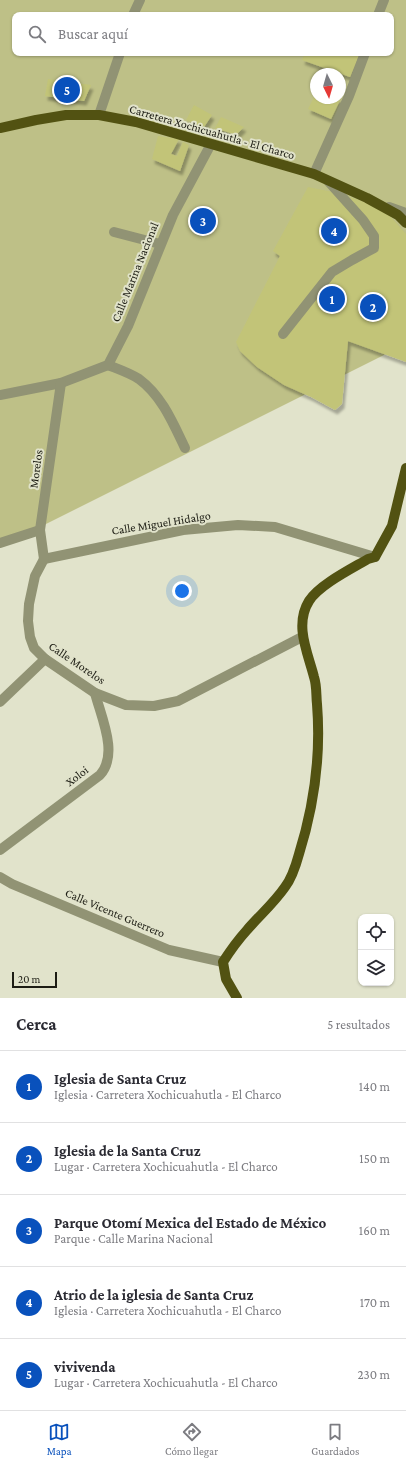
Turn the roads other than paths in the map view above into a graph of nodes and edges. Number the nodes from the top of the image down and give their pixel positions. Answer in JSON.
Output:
{"nodes":[{"id":1,"x":140,"y":0,"type":"edge"},
{"id":2,"x":384,"y":0,"type":"edge"},
{"id":3,"x":134,"y":12,"type":"edge"},
{"id":4,"x":379,"y":12,"type":"edge"},
{"id":5,"x":119,"y":56,"type":"edge"},
{"id":6,"x":364,"y":56,"type":"edge"},
{"id":7,"x":99,"y":115,"type":"junction"},
{"id":8,"x":0,"y":128,"type":"edge"},
{"id":9,"x":211,"y":144,"type":"junction"},
{"id":10,"x":314,"y":174,"type":"junction"},
{"id":11,"x":328,"y":181,"type":"junction"},
{"id":12,"x":367,"y":198,"type":"junction"},
{"id":13,"x":406,"y":213,"type":"edge"},
{"id":14,"x":406,"y":223,"type":"edge"},
{"id":15,"x":114,"y":232,"type":"dead end"},
{"id":16,"x":160,"y":244,"type":"junction"},
{"id":17,"x":283,"y":334,"type":"dead end"},
{"id":18,"x":108,"y":365,"type":"junction"},
{"id":19,"x":61,"y":383,"type":"junction"},
{"id":20,"x":0,"y":395,"type":"edge"},
{"id":21,"x":185,"y":448,"type":"dead end"},
{"id":22,"x":406,"y":468,"type":"edge"},
{"id":23,"x":40,"y":530,"type":"junction"},
{"id":24,"x":0,"y":543,"type":"edge"},
{"id":25,"x":375,"y":557,"type":"junction"},
{"id":26,"x":44,"y":559,"type":"junction"},
{"id":27,"x":302,"y":637,"type":"junction"},
{"id":28,"x":45,"y":659,"type":"junction"},
{"id":29,"x":94,"y":693,"type":"junction"},
{"id":30,"x":0,"y":702,"type":"edge"},
{"id":31,"x":0,"y":850,"type":"edge"},
{"id":32,"x":0,"y":877,"type":"edge"},
{"id":33,"x":223,"y":962,"type":"junction"},
{"id":34,"x":237,"y":998,"type":"edge"}],
"edges":[{"from":1,"to":3,"type":"street"},
{"from":2,"to":4,"type":"street"},
{"from":5,"to":7,"type":"street"},
{"from":6,"to":10,"type":"street"},
{"from":7,"to":8,"type":"main road","name":"Carretera Xochicuahutla - El Charco"},
{"from":7,"to":9,"type":"main road","name":"Carretera Xochicuahutla - El Charco"},
{"from":9,"to":10,"type":"main road","name":"Carretera Xochicuahutla - El Charco"},
{"from":9,"to":16,"type":"street","name":"Calle Marina Nacional"},
{"from":10,"to":11,"type":"main road","name":"Carretera Xochicuahutla - El Charco"},
{"from":11,"to":12,"type":"main road","name":"Carretera Xochicuahutla - El Charco"},
{"from":11,"to":17,"type":"street"},
{"from":12,"to":13,"type":"street"},
{"from":12,"to":14,"type":"main road","name":"Carretera Xochicuahutla - El Charco"},
{"from":15,"to":16,"type":"street"},
{"from":16,"to":18,"type":"street","name":"Calle Marina Nacional"},
{"from":18,"to":19,"type":"street"},
{"from":18,"to":21,"type":"street"},
{"from":19,"to":20,"type":"street"},
{"from":19,"to":23,"type":"street","name":"Morelos"},
{"from":22,"to":25,"type":"main road"},
{"from":23,"to":24,"type":"street"},
{"from":23,"to":26,"type":"street","name":"Morelos"},
{"from":25,"to":26,"type":"street","name":"Calle Miguel Hidalgo"},
{"from":25,"to":27,"type":"main road"},
{"from":26,"to":28,"type":"street","name":"Calle Morelos"},
{"from":27,"to":29,"type":"street","name":"Calle Morelos"},
{"from":27,"to":33,"type":"main road"},
{"from":28,"to":29,"type":"street","name":"Calle Morelos"},
{"from":28,"to":30,"type":"street"},
{"from":29,"to":31,"type":"street","name":"Xoloi"},
{"from":32,"to":33,"type":"street","name":"Calle Vicente Guerrero"},
{"from":33,"to":34,"type":"main road"}]}
